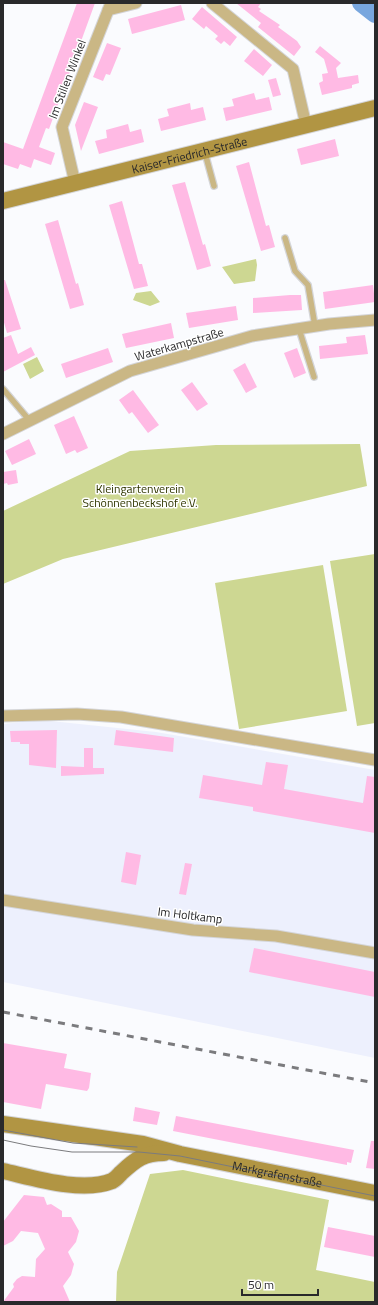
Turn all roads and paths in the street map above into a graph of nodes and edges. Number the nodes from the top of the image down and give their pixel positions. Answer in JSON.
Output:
{"nodes":[{"id":1,"x":136,"y":3,"type":"edge"},
{"id":2,"x":212,"y":3,"type":"edge"},
{"id":3,"x":109,"y":7,"type":"edge"},
{"id":4,"x":375,"y":108,"type":"edge"},
{"id":5,"x":306,"y":125,"type":"junction"},
{"id":6,"x":204,"y":150,"type":"junction"},
{"id":7,"x":75,"y":183,"type":"junction"},
{"id":8,"x":214,"y":186,"type":"dead end"},
{"id":9,"x":3,"y":200,"type":"edge"},
{"id":10,"x":285,"y":238,"type":"dead end"},
{"id":11,"x":375,"y":320,"type":"edge"},
{"id":12,"x":315,"y":326,"type":"junction"},
{"id":13,"x":299,"y":329,"type":"junction"},
{"id":14,"x":314,"y":377,"type":"dead end"},
{"id":15,"x":3,"y":389,"type":"edge"},
{"id":16,"x":30,"y":421,"type":"junction"},
{"id":17,"x":3,"y":434,"type":"edge"},
{"id":18,"x":3,"y":716,"type":"edge"},
{"id":19,"x":375,"y":760,"type":"edge"},
{"id":20,"x":3,"y":900,"type":"edge"},
{"id":21,"x":375,"y":953,"type":"edge"},
{"id":22,"x":3,"y":1124,"type":"edge"},
{"id":23,"x":180,"y":1154,"type":"junction"},
{"id":24,"x":3,"y":1171,"type":"edge"},
{"id":25,"x":375,"y":1193,"type":"edge"}],
"edges":[{"from":1,"to":3,"type":"street","name":"Im Stillen Winkel"},
{"from":2,"to":5,"type":"street"},
{"from":3,"to":7,"type":"street","name":"Im Stillen Winkel"},
{"from":4,"to":5,"type":"street","name":"Kaiser-Friedrich-Straße"},
{"from":5,"to":6,"type":"street","name":"Kaiser-Friedrich-Straße"},
{"from":6,"to":7,"type":"street","name":"Kaiser-Friedrich-Straße"},
{"from":6,"to":8,"type":"lane"},
{"from":7,"to":9,"type":"street","name":"Kaiser-Friedrich-Straße"},
{"from":10,"to":12,"type":"lane"},
{"from":11,"to":12,"type":"street","name":"Waterkampstraße"},
{"from":12,"to":13,"type":"street","name":"Waterkampstraße"},
{"from":13,"to":14,"type":"lane"},
{"from":13,"to":16,"type":"street","name":"Waterkampstraße"},
{"from":15,"to":16,"type":"lane"},
{"from":16,"to":17,"type":"street","name":"Waterkampstraße"},
{"from":18,"to":19,"type":"street"},
{"from":20,"to":21,"type":"street","name":"Im Holtkamp"},
{"from":22,"to":23,"type":"street","name":"Markgrafenstraße"},
{"from":23,"to":24,"type":"street","name":"Markgrafenstraße"},
{"from":23,"to":25,"type":"street","name":"Markgrafenstraße"}]}
